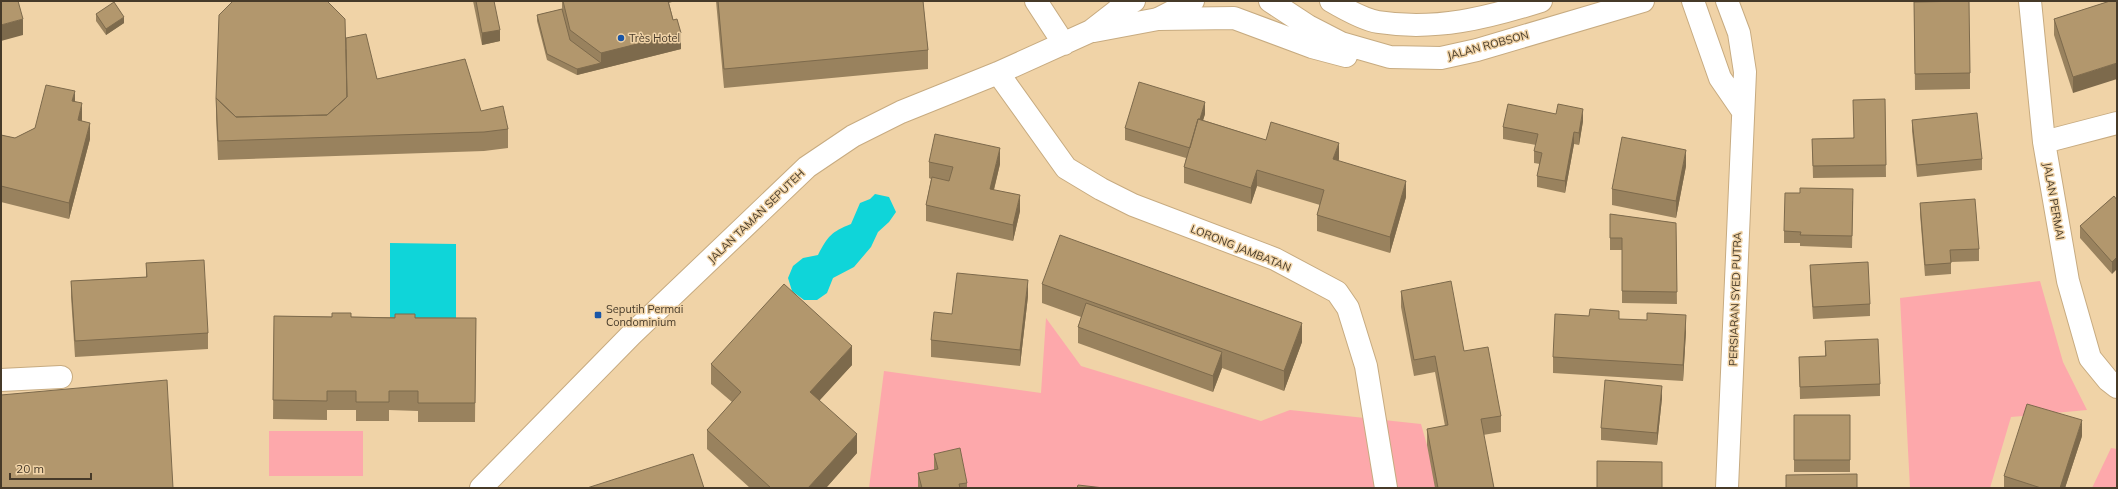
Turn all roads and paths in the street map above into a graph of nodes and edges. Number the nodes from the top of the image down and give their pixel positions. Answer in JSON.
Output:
{"nodes":[{"id":1,"x":1036,"y":1,"type":"edge"},
{"id":2,"x":1193,"y":1,"type":"edge"},
{"id":3,"x":1270,"y":1,"type":"edge"},
{"id":4,"x":1331,"y":1,"type":"edge"},
{"id":5,"x":1508,"y":1,"type":"edge"},
{"id":6,"x":1541,"y":1,"type":"edge"},
{"id":7,"x":1643,"y":1,"type":"edge"},
{"id":8,"x":1693,"y":1,"type":"edge"},
{"id":9,"x":1728,"y":1,"type":"edge"},
{"id":10,"x":2030,"y":1,"type":"edge"},
{"id":11,"x":1126,"y":4,"type":"edge"},
{"id":12,"x":1489,"y":17,"type":"junction"},
{"id":13,"x":1158,"y":19,"type":"junction"},
{"id":14,"x":1091,"y":31,"type":"junction"},
{"id":15,"x":1064,"y":44,"type":"junction"},
{"id":16,"x":1390,"y":57,"type":"junction"},
{"id":17,"x":998,"y":73,"type":"junction"},
{"id":18,"x":1742,"y":110,"type":"junction"},
{"id":19,"x":2117,"y":123,"type":"edge"},
{"id":20,"x":2044,"y":142,"type":"junction"},
{"id":21,"x":61,"y":377,"type":"dead end"},
{"id":22,"x":1,"y":380,"type":"edge"},
{"id":23,"x":2117,"y":387,"type":"edge"},
{"id":24,"x":481,"y":488,"type":"edge"},
{"id":25,"x":1386,"y":488,"type":"edge"},
{"id":26,"x":1727,"y":488,"type":"edge"}],
"edges":[{"from":1,"to":15,"type":"street"},
{"from":2,"to":13,"type":"street","name":"JALAN TAMAN SEPUTEH"},
{"from":3,"to":16,"type":"street","name":"JALAN ROBSON"},
{"from":4,"to":12,"type":"street"},
{"from":5,"to":12,"type":"street"},
{"from":6,"to":12,"type":"street"},
{"from":7,"to":16,"type":"street","name":"JALAN ROBSON"},
{"from":8,"to":18,"type":"street"},
{"from":9,"to":18,"type":"street","name":"PERSIARAN SYED PUTRA"},
{"from":10,"to":20,"type":"street","name":"JALAN PERMAI"},
{"from":11,"to":14,"type":"street","name":"JALAN TAMAN SEPUTEH"},
{"from":13,"to":14,"type":"street","name":"JALAN TAMAN SEPUTEH"},
{"from":13,"to":16,"type":"street"},
{"from":14,"to":15,"type":"street","name":"JALAN TAMAN SEPUTEH"},
{"from":15,"to":17,"type":"street","name":"JALAN TAMAN SEPUTEH"},
{"from":17,"to":24,"type":"street","name":"JALAN TAMAN SEPUTEH"},
{"from":17,"to":25,"type":"street","name":"LORONG JAMBATAN"},
{"from":18,"to":26,"type":"street","name":"PERSIARAN SYED PUTRA"},
{"from":19,"to":20,"type":"street"},
{"from":20,"to":23,"type":"street","name":"JALAN PERMAI"},
{"from":21,"to":22,"type":"street"}]}
